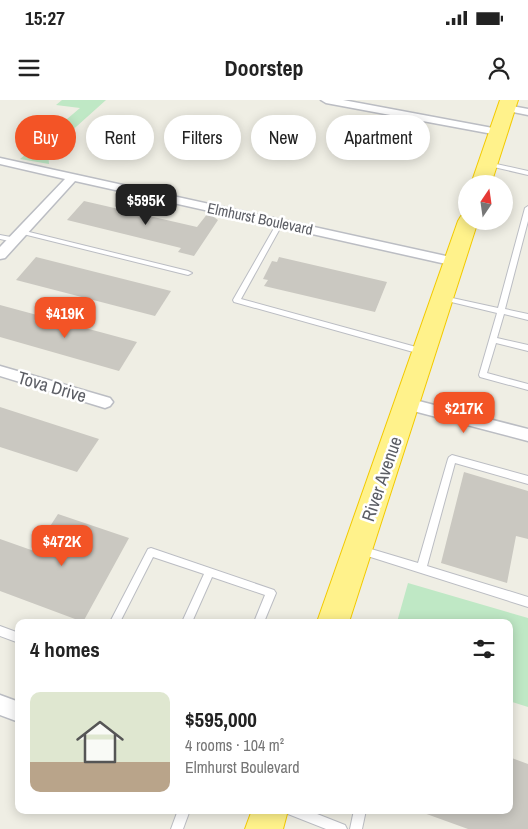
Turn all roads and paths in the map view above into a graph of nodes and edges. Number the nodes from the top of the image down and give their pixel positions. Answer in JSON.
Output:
{"nodes":[{"id":1,"x":326,"y":100,"type":"edge"},
{"id":2,"x":508,"y":104,"type":"edge"},
{"id":3,"x":528,"y":112,"type":"edge"},
{"id":4,"x":498,"y":132,"type":"junction"},
{"id":5,"x":3,"y":163,"type":"edge"},
{"id":6,"x":488,"y":164,"type":"junction"},
{"id":7,"x":528,"y":173,"type":"edge"},
{"id":8,"x":484,"y":175,"type":"edge"},
{"id":9,"x":72,"y":178,"type":"junction"},
{"id":10,"x":528,"y":208,"type":"edge"},
{"id":11,"x":280,"y":224,"type":"junction"},
{"id":12,"x":465,"y":230,"type":"edge"},
{"id":13,"x":0,"y":236,"type":"edge"},
{"id":14,"x":17,"y":236,"type":"junction"},
{"id":15,"x":0,"y":255,"type":"edge"},
{"id":16,"x":455,"y":262,"type":"junction"},
{"id":17,"x":188,"y":273,"type":"dead end"},
{"id":18,"x":443,"y":298,"type":"junction"},
{"id":19,"x":501,"y":311,"type":"junction"},
{"id":20,"x":528,"y":317,"type":"edge"},
{"id":21,"x":493,"y":340,"type":"junction"},
{"id":22,"x":528,"y":348,"type":"edge"},
{"id":23,"x":424,"y":352,"type":"junction"},
{"id":24,"x":0,"y":371,"type":"edge"},
{"id":25,"x":528,"y":387,"type":"edge"},
{"id":26,"x":105,"y":402,"type":"dead end"},
{"id":27,"x":407,"y":404,"type":"junction"},
{"id":28,"x":528,"y":435,"type":"edge"},
{"id":29,"x":528,"y":480,"type":"edge"},
{"id":30,"x":358,"y":550,"type":"junction"},
{"id":31,"x":421,"y":569,"type":"junction"},
{"id":32,"x":210,"y":572,"type":"junction"},
{"id":33,"x":528,"y":602,"type":"edge"},
{"id":34,"x":117,"y":619,"type":"edge"},
{"id":35,"x":188,"y":619,"type":"edge"},
{"id":36,"x":260,"y":619,"type":"edge"},
{"id":37,"x":334,"y":619,"type":"edge"},
{"id":38,"x":0,"y":631,"type":"edge"},
{"id":39,"x":15,"y":637,"type":"edge"},
{"id":40,"x":0,"y":704,"type":"edge"},
{"id":41,"x":15,"y":710,"type":"edge"},
{"id":42,"x":183,"y":814,"type":"edge"},
{"id":43,"x":271,"y":814,"type":"edge"},
{"id":44,"x":359,"y":814,"type":"edge"},
{"id":45,"x":177,"y":829,"type":"edge"},
{"id":46,"x":341,"y":829,"type":"edge"},
{"id":47,"x":356,"y":829,"type":"edge"}],
"edges":[{"from":1,"to":4,"type":"street"},
{"from":2,"to":3,"type":"street"},
{"from":2,"to":4,"type":"highway"},
{"from":4,"to":6,"type":"highway"},
{"from":5,"to":9,"type":"street","name":"Elmhurst Boulevard"},
{"from":6,"to":7,"type":"lane"},
{"from":6,"to":8,"type":"highway"},
{"from":9,"to":11,"type":"street","name":"Elmhurst Boulevard"},
{"from":9,"to":14,"type":"street"},
{"from":10,"to":19,"type":"lane"},
{"from":11,"to":16,"type":"street","name":"Elmhurst Boulevard"},
{"from":11,"to":23,"type":"lane"},
{"from":12,"to":16,"type":"highway","name":"River Avenue"},
{"from":13,"to":14,"type":"lane"},
{"from":14,"to":15,"type":"street"},
{"from":14,"to":17,"type":"lane"},
{"from":16,"to":18,"type":"highway","name":"River Avenue"},
{"from":18,"to":19,"type":"lane"},
{"from":18,"to":23,"type":"highway","name":"River Avenue"},
{"from":19,"to":20,"type":"lane"},
{"from":19,"to":21,"type":"lane"},
{"from":21,"to":22,"type":"lane"},
{"from":21,"to":25,"type":"lane"},
{"from":23,"to":27,"type":"highway","name":"River Avenue"},
{"from":24,"to":26,"type":"street","name":"Tova Drive"},
{"from":27,"to":28,"type":"street"},
{"from":27,"to":30,"type":"highway","name":"River Avenue"},
{"from":29,"to":31,"type":"lane"},
{"from":30,"to":31,"type":"lane"},
{"from":30,"to":37,"type":"highway","name":"River Avenue"},
{"from":31,"to":33,"type":"lane"},
{"from":32,"to":34,"type":"lane"},
{"from":32,"to":35,"type":"lane"},
{"from":32,"to":36,"type":"lane"},
{"from":38,"to":39,"type":"lane"},
{"from":40,"to":41,"type":"street"},
{"from":42,"to":45,"type":"lane"},
{"from":43,"to":46,"type":"lane"},
{"from":44,"to":47,"type":"lane"}]}
